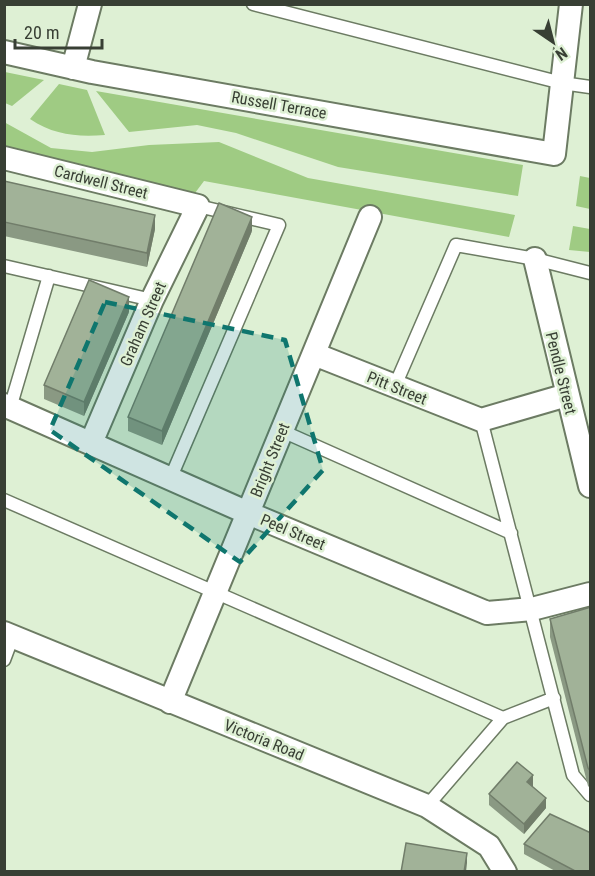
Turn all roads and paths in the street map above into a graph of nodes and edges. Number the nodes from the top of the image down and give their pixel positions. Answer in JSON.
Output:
{"nodes":[{"id":1,"x":90,"y":4,"type":"edge"},
{"id":2,"x":253,"y":4,"type":"edge"},
{"id":3,"x":572,"y":4,"type":"edge"},
{"id":4,"x":4,"y":52,"type":"edge"},
{"id":5,"x":74,"y":68,"type":"junction"},
{"id":6,"x":562,"y":83,"type":"junction"},
{"id":7,"x":591,"y":87,"type":"edge"},
{"id":8,"x":4,"y":158,"type":"edge"},
{"id":9,"x":198,"y":206,"type":"junction"},
{"id":10,"x":370,"y":218,"type":"dead end"},
{"id":11,"x":535,"y":259,"type":"junction"},
{"id":12,"x":4,"y":266,"type":"edge"},
{"id":13,"x":591,"y":273,"type":"edge"},
{"id":14,"x":49,"y":276,"type":"junction"},
{"id":15,"x":152,"y":300,"type":"junction"},
{"id":16,"x":314,"y":354,"type":"junction"},
{"id":17,"x":394,"y":388,"type":"junction"},
{"id":18,"x":567,"y":395,"type":"junction"},
{"id":19,"x":7,"y":406,"type":"edge"},
{"id":20,"x":481,"y":420,"type":"junction"},
{"id":21,"x":282,"y":431,"type":"junction"},
{"id":22,"x":91,"y":444,"type":"junction"},
{"id":23,"x":171,"y":477,"type":"junction"},
{"id":24,"x":591,"y":486,"type":"edge"},
{"id":25,"x":4,"y":500,"type":"edge"},
{"id":26,"x":248,"y":513,"type":"junction"},
{"id":27,"x":511,"y":533,"type":"junction"},
{"id":28,"x":215,"y":592,"type":"junction"},
{"id":29,"x":591,"y":594,"type":"edge"},
{"id":30,"x":532,"y":609,"type":"junction"},
{"id":31,"x":9,"y":634,"type":"edge"},
{"id":32,"x":4,"y":660,"type":"edge"},
{"id":33,"x":554,"y":698,"type":"junction"},
{"id":34,"x":170,"y":702,"type":"junction"},
{"id":35,"x":503,"y":718,"type":"junction"},
{"id":36,"x":591,"y":795,"type":"edge"},
{"id":37,"x":427,"y":806,"type":"junction"},
{"id":38,"x":505,"y":872,"type":"edge"}],
"edges":[{"from":1,"to":5,"type":"street"},
{"from":2,"to":6,"type":"lane"},
{"from":3,"to":6,"type":"street"},
{"from":4,"to":5,"type":"street","name":"Russell Terrace"},
{"from":5,"to":6,"type":"street","name":"Russell Terrace"},
{"from":6,"to":7,"type":"lane"},
{"from":8,"to":9,"type":"street","name":"Cardwell Street"},
{"from":9,"to":15,"type":"street","name":"Graham Street"},
{"from":9,"to":23,"type":"lane"},
{"from":10,"to":16,"type":"street","name":"Bright Street"},
{"from":11,"to":13,"type":"lane"},
{"from":11,"to":17,"type":"lane"},
{"from":11,"to":18,"type":"street","name":"Pendle Street"},
{"from":12,"to":14,"type":"lane"},
{"from":14,"to":15,"type":"lane"},
{"from":14,"to":19,"type":"lane"},
{"from":15,"to":22,"type":"street","name":"Graham Street"},
{"from":16,"to":17,"type":"street","name":"Pitt Street"},
{"from":16,"to":21,"type":"street","name":"Bright Street"},
{"from":17,"to":20,"type":"street","name":"Pitt Street"},
{"from":18,"to":20,"type":"street"},
{"from":18,"to":24,"type":"street","name":"Pendle Street"},
{"from":19,"to":22,"type":"street","name":"Peel Street"},
{"from":20,"to":27,"type":"lane"},
{"from":21,"to":26,"type":"street","name":"Bright Street"},
{"from":21,"to":27,"type":"lane"},
{"from":22,"to":23,"type":"street","name":"Peel Street"},
{"from":23,"to":26,"type":"street","name":"Peel Street"},
{"from":25,"to":28,"type":"lane"},
{"from":26,"to":28,"type":"street","name":"Bright Street"},
{"from":26,"to":30,"type":"street","name":"Peel Street"},
{"from":27,"to":30,"type":"lane"},
{"from":28,"to":34,"type":"street","name":"Bright Street"},
{"from":28,"to":35,"type":"lane"},
{"from":29,"to":30,"type":"street","name":"Peel Street"},
{"from":30,"to":33,"type":"lane"},
{"from":31,"to":32,"type":"lane"},
{"from":31,"to":34,"type":"street","name":"Victoria Road"},
{"from":33,"to":35,"type":"lane"},
{"from":33,"to":36,"type":"lane"},
{"from":34,"to":37,"type":"street","name":"Victoria Road"},
{"from":35,"to":37,"type":"lane"},
{"from":37,"to":38,"type":"street","name":"Victoria Road"}]}
